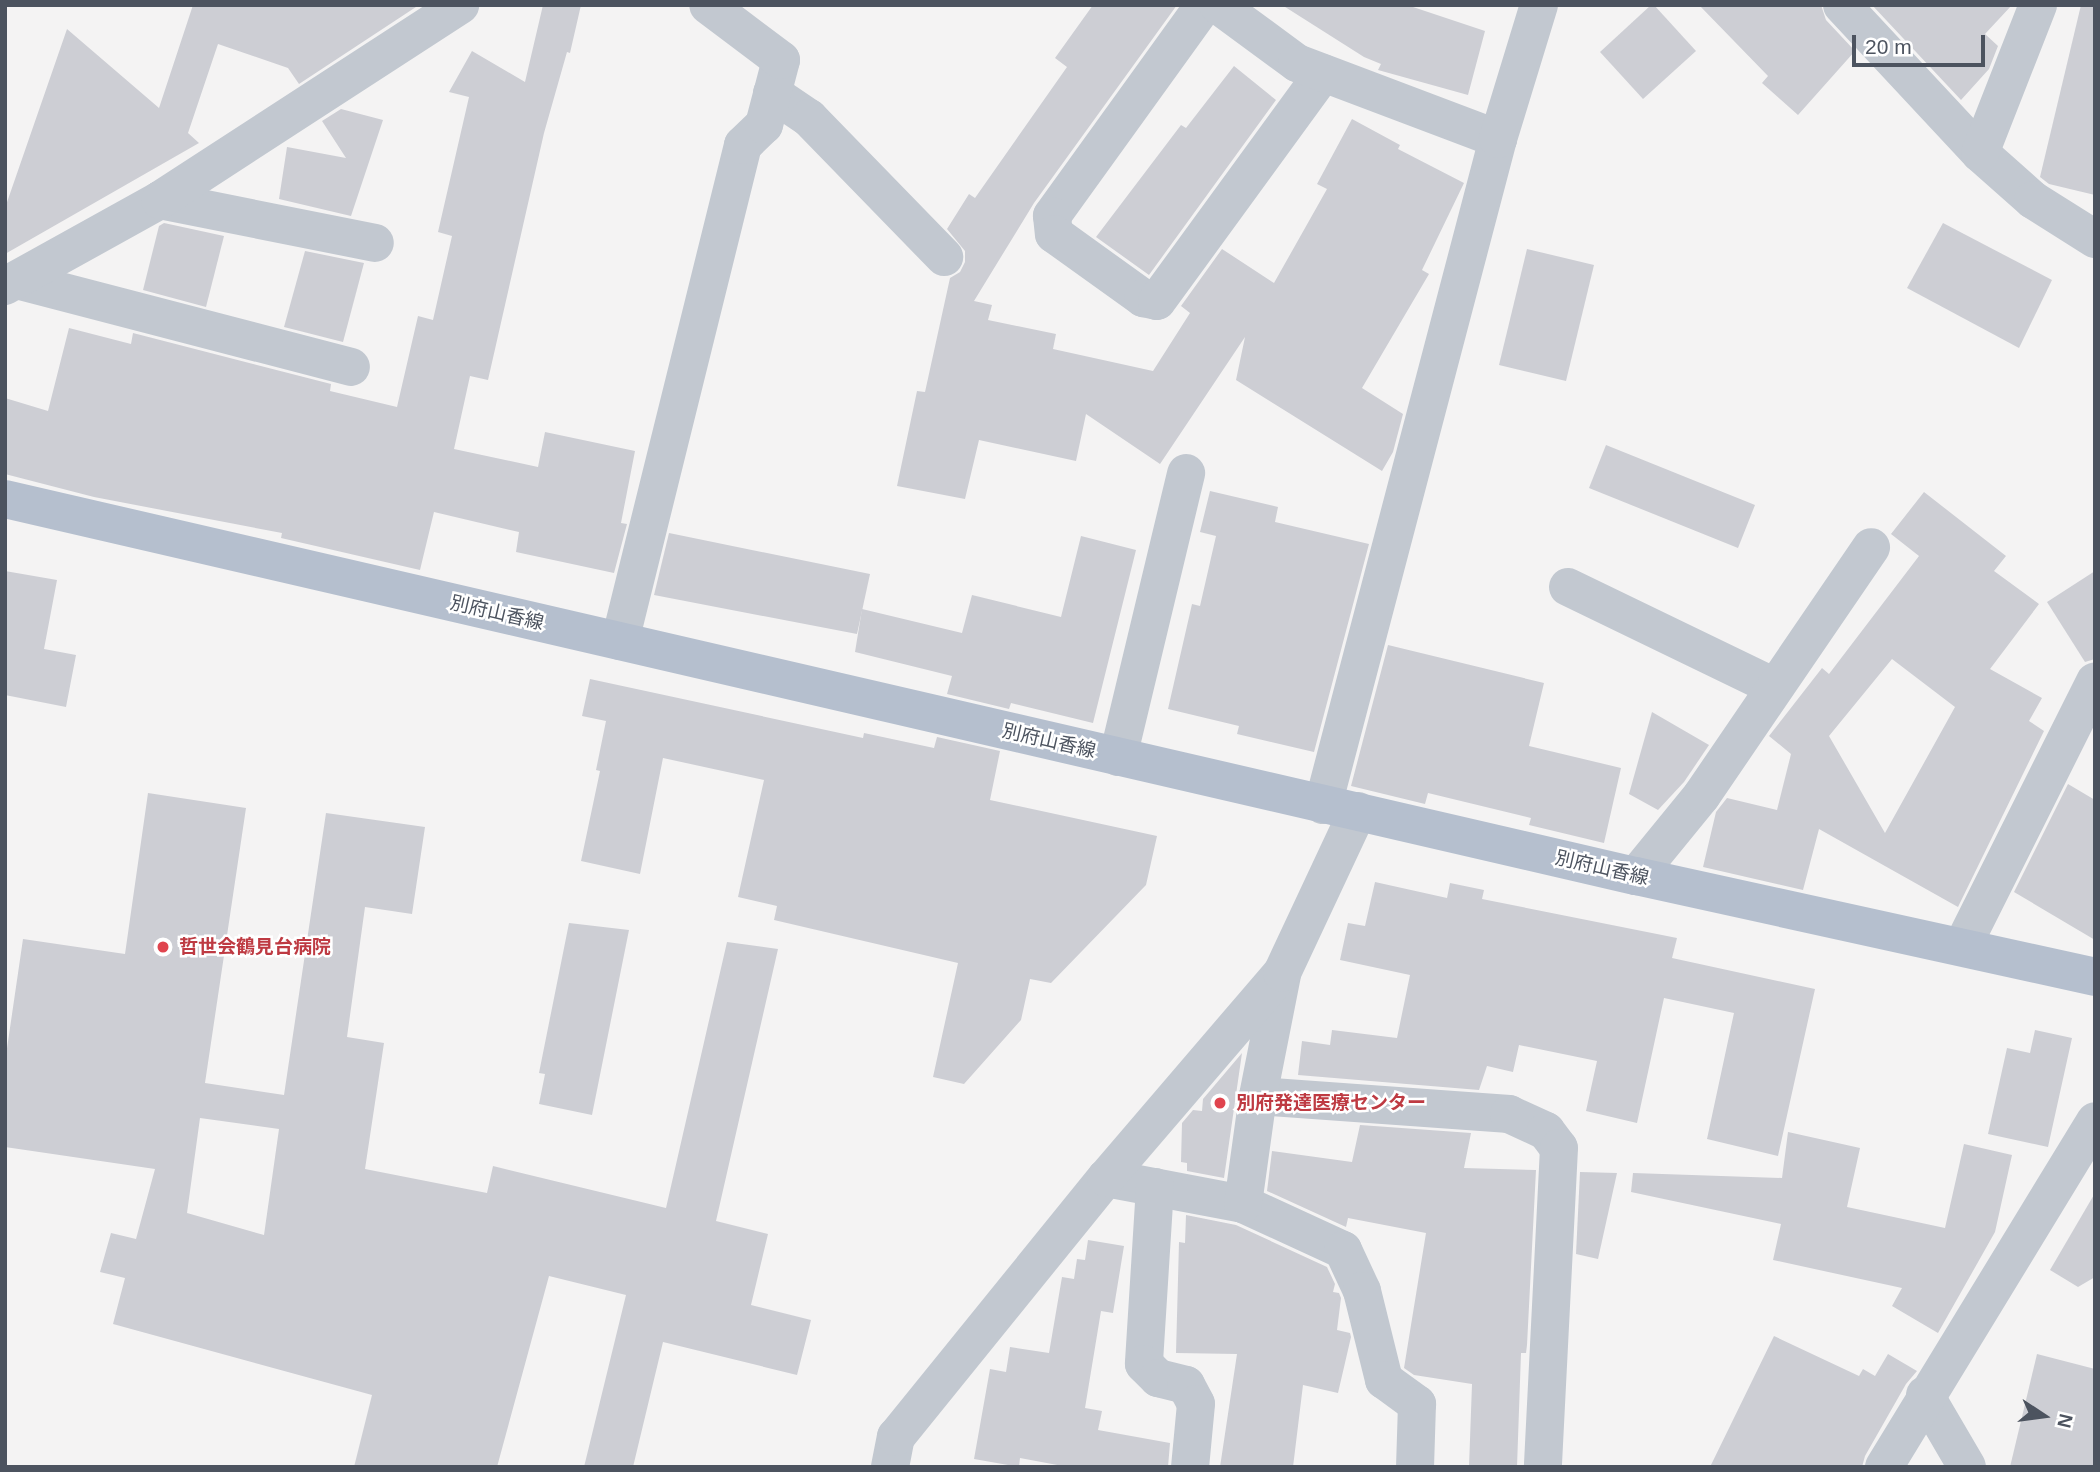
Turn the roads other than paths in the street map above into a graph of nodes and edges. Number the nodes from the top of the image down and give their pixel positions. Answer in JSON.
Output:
{"nodes":[{"id":1,"x":460,"y":5,"type":"edge"},
{"id":2,"x":708,"y":5,"type":"edge"},
{"id":3,"x":1204,"y":5,"type":"edge"},
{"id":4,"x":1218,"y":5,"type":"edge"},
{"id":5,"x":1539,"y":5,"type":"edge"},
{"id":6,"x":1842,"y":5,"type":"edge"},
{"id":7,"x":2038,"y":5,"type":"edge"},
{"id":8,"x":1323,"y":73,"type":"junction"},
{"id":9,"x":772,"y":93,"type":"junction"},
{"id":10,"x":1498,"y":139,"type":"junction"},
{"id":11,"x":1980,"y":153,"type":"junction"},
{"id":12,"x":160,"y":200,"type":"junction"},
{"id":13,"x":2095,"y":239,"type":"edge"},
{"id":14,"x":374,"y":243,"type":"dead end"},
{"id":15,"x":944,"y":257,"type":"dead end"},
{"id":16,"x":11,"y":283,"type":"edge"},
{"id":17,"x":351,"y":367,"type":"dead end"},
{"id":18,"x":1186,"y":473,"type":"dead end"},
{"id":19,"x":5,"y":499,"type":"edge"},
{"id":20,"x":1871,"y":547,"type":"dead end"},
{"id":21,"x":1568,"y":587,"type":"dead end"},
{"id":22,"x":620,"y":641,"type":"junction"},
{"id":23,"x":2095,"y":681,"type":"edge"},
{"id":24,"x":1775,"y":687,"type":"junction"},
{"id":25,"x":1118,"y":757,"type":"junction"},
{"id":26,"x":1341,"y":808,"type":"junction"},
{"id":27,"x":1636,"y":876,"type":"junction"},
{"id":28,"x":1962,"y":947,"type":"junction"},
{"id":29,"x":1282,"y":973,"type":"junction"},
{"id":30,"x":2095,"y":977,"type":"edge"},
{"id":31,"x":1258,"y":1096,"type":"junction"},
{"id":32,"x":2095,"y":1121,"type":"edge"},
{"id":33,"x":1106,"y":1178,"type":"junction"},
{"id":34,"x":1155,"y":1187,"type":"junction"},
{"id":35,"x":1243,"y":1204,"type":"junction"},
{"id":36,"x":1925,"y":1395,"type":"junction"},
{"id":37,"x":890,"y":1467,"type":"edge"},
{"id":38,"x":1190,"y":1467,"type":"edge"},
{"id":39,"x":1415,"y":1467,"type":"edge"},
{"id":40,"x":1543,"y":1467,"type":"edge"},
{"id":41,"x":1884,"y":1467,"type":"edge"},
{"id":42,"x":1967,"y":1467,"type":"edge"}],
"edges":[{"from":1,"to":12,"type":"street"},
{"from":2,"to":9,"type":"street"},
{"from":3,"to":8,"type":"street"},
{"from":4,"to":8,"type":"street"},
{"from":5,"to":10,"type":"street"},
{"from":6,"to":11,"type":"street"},
{"from":7,"to":11,"type":"street"},
{"from":8,"to":10,"type":"street"},
{"from":9,"to":15,"type":"street"},
{"from":9,"to":22,"type":"street"},
{"from":10,"to":26,"type":"street"},
{"from":11,"to":13,"type":"street"},
{"from":12,"to":14,"type":"street"},
{"from":12,"to":16,"type":"street"},
{"from":16,"to":17,"type":"street"},
{"from":18,"to":25,"type":"street"},
{"from":19,"to":22,"type":"main road","name":"別府山香線"},
{"from":20,"to":24,"type":"street"},
{"from":21,"to":24,"type":"street"},
{"from":22,"to":25,"type":"main road","name":"別府山香線"},
{"from":23,"to":28,"type":"street"},
{"from":24,"to":27,"type":"street"},
{"from":25,"to":26,"type":"main road","name":"別府山香線"},
{"from":26,"to":27,"type":"main road","name":"別府山香線"},
{"from":26,"to":29,"type":"street"},
{"from":27,"to":28,"type":"main road","name":"別府山香線"},
{"from":28,"to":30,"type":"main road","name":"別府山香線"},
{"from":29,"to":31,"type":"street"},
{"from":29,"to":33,"type":"street"},
{"from":31,"to":35,"type":"street"},
{"from":31,"to":40,"type":"street"},
{"from":32,"to":36,"type":"street"},
{"from":33,"to":34,"type":"street"},
{"from":33,"to":37,"type":"street"},
{"from":34,"to":35,"type":"street"},
{"from":34,"to":38,"type":"street"},
{"from":35,"to":39,"type":"street"},
{"from":36,"to":41,"type":"street"},
{"from":36,"to":42,"type":"street"}]}
